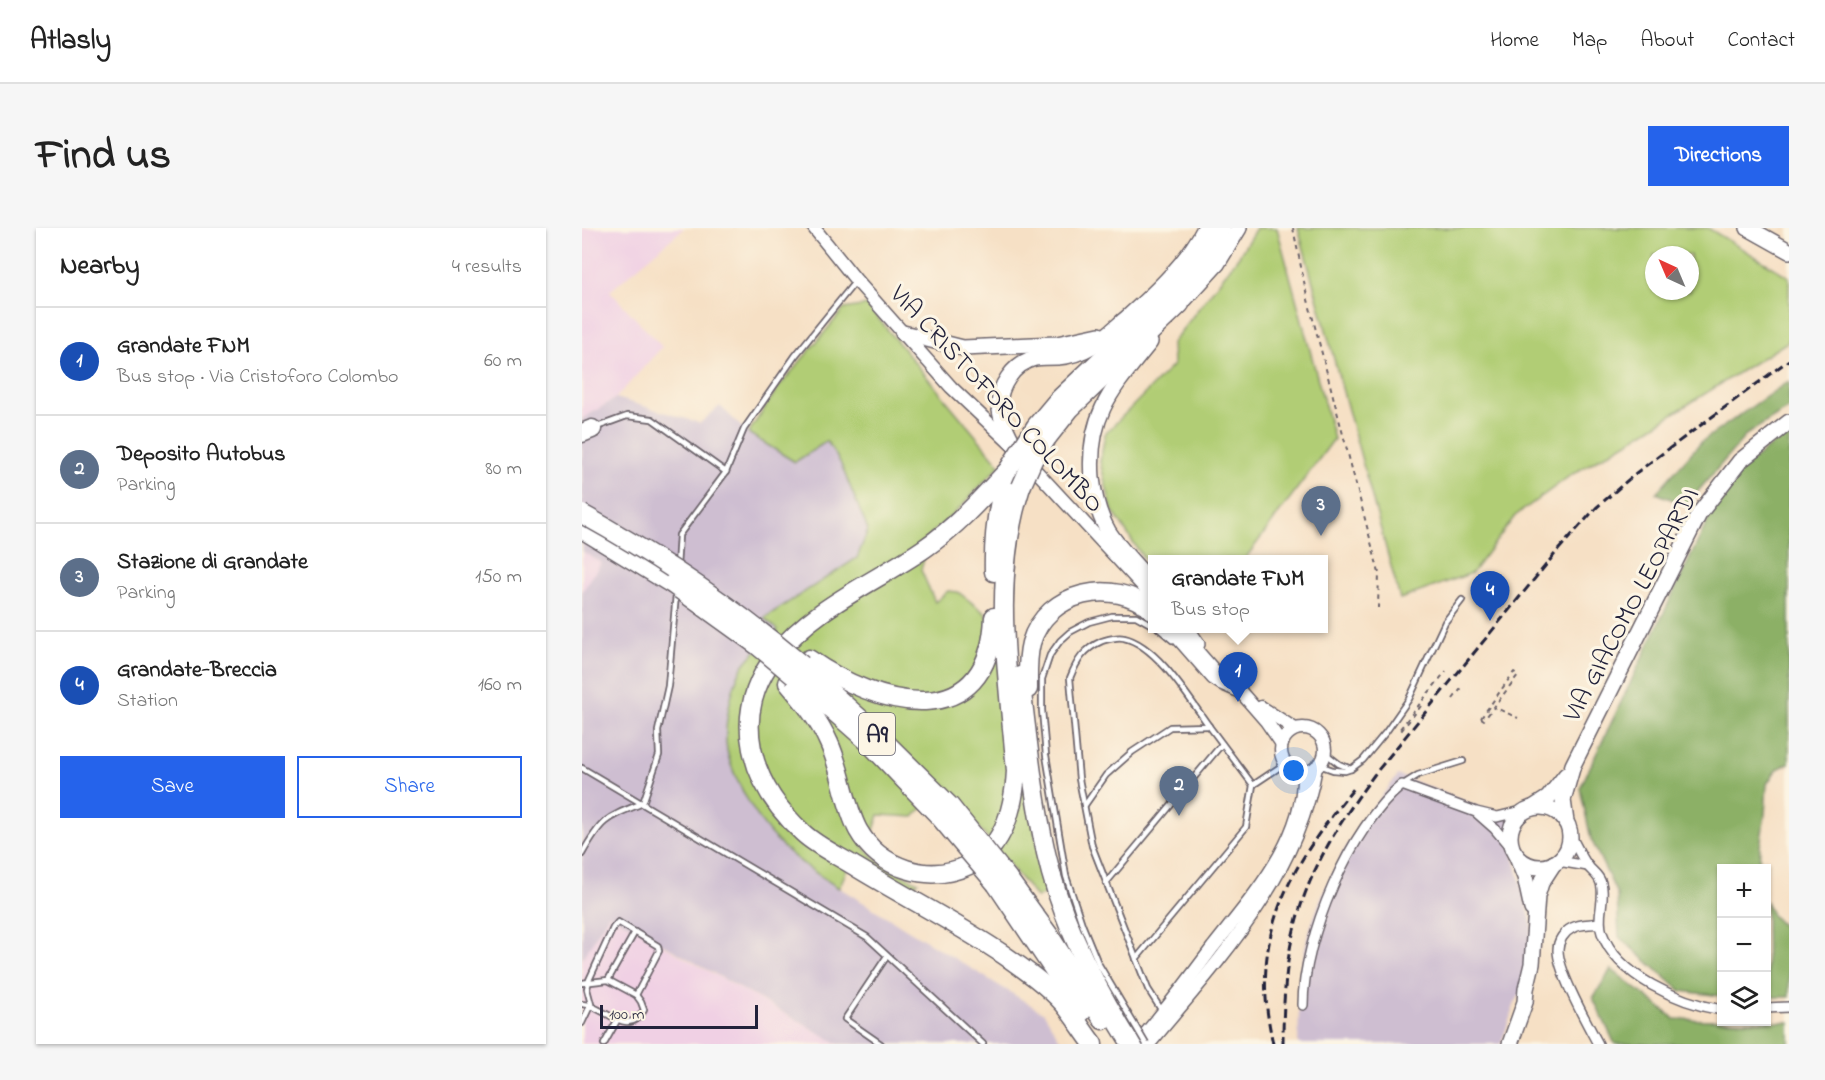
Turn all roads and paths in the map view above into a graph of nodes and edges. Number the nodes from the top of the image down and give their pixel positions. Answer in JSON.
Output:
{"nodes":[{"id":1,"x":814,"y":228,"type":"edge"},
{"id":2,"x":1205,"y":228,"type":"edge"},
{"id":3,"x":1221,"y":228,"type":"edge"},
{"id":4,"x":1239,"y":228,"type":"edge"},
{"id":5,"x":1293,"y":228,"type":"edge"},
{"id":6,"x":1748,"y":228,"type":"edge"},
{"id":7,"x":1789,"y":251,"type":"edge"},
{"id":8,"x":856,"y":280,"type":"junction"},
{"id":9,"x":1180,"y":304,"type":"junction"},
{"id":10,"x":1110,"y":332,"type":"junction"},
{"id":11,"x":903,"y":333,"type":"junction"},
{"id":12,"x":1789,"y":422,"type":"edge"},
{"id":13,"x":587,"y":431,"type":"edge"},
{"id":14,"x":1041,"y":432,"type":"junction"},
{"id":15,"x":1018,"y":452,"type":"junction"},
{"id":16,"x":1008,"y":470,"type":"junction"},
{"id":17,"x":726,"y":472,"type":"junction"},
{"id":18,"x":582,"y":514,"type":"edge"},
{"id":19,"x":582,"y":529,"type":"edge"},
{"id":20,"x":1008,"y":537,"type":"junction"},
{"id":21,"x":676,"y":579,"type":"junction"},
{"id":22,"x":1148,"y":579,"type":"edge"},
{"id":23,"x":1148,"y":592,"type":"edge"},
{"id":24,"x":1462,"y":600,"type":"dead end"},
{"id":25,"x":1148,"y":606,"type":"edge"},
{"id":26,"x":1378,"y":608,"type":"dead end"},
{"id":27,"x":1148,"y":623,"type":"edge"},
{"id":28,"x":1187,"y":633,"type":"edge"},
{"id":29,"x":1175,"y":636,"type":"edge"},
{"id":30,"x":1191,"y":647,"type":"junction"},
{"id":31,"x":798,"y":671,"type":"junction"},
{"id":32,"x":1446,"y":671,"type":"dead end"},
{"id":33,"x":1215,"y":675,"type":"junction"},
{"id":34,"x":1464,"y":685,"type":"dead end"},
{"id":35,"x":1243,"y":692,"type":"junction"},
{"id":36,"x":1453,"y":699,"type":"dead end"},
{"id":37,"x":1421,"y":706,"type":"dead end"},
{"id":38,"x":1494,"y":706,"type":"junction"},
{"id":39,"x":1518,"y":718,"type":"dead end"},
{"id":40,"x":1209,"y":726,"type":"junction"},
{"id":41,"x":1295,"y":729,"type":"junction"},
{"id":42,"x":1222,"y":744,"type":"junction"},
{"id":43,"x":1282,"y":744,"type":"junction"},
{"id":44,"x":1325,"y":753,"type":"junction"},
{"id":45,"x":1463,"y":761,"type":"dead end"},
{"id":46,"x":1286,"y":763,"type":"junction"},
{"id":47,"x":1574,"y":765,"type":"junction"},
{"id":48,"x":1318,"y":766,"type":"junction"},
{"id":49,"x":582,"y":768,"type":"edge"},
{"id":50,"x":1351,"y":770,"type":"junction"},
{"id":51,"x":1303,"y":771,"type":"junction"},
{"id":52,"x":1253,"y":785,"type":"junction"},
{"id":53,"x":1402,"y":785,"type":"junction"},
{"id":54,"x":1034,"y":786,"type":"junction"},
{"id":55,"x":644,"y":803,"type":"junction"},
{"id":56,"x":1084,"y":806,"type":"junction"},
{"id":57,"x":1530,"y":809,"type":"junction"},
{"id":58,"x":1476,"y":812,"type":"junction"},
{"id":59,"x":1568,"y":827,"type":"junction"},
{"id":60,"x":1514,"y":852,"type":"junction"},
{"id":61,"x":582,"y":854,"type":"edge"},
{"id":62,"x":1556,"y":862,"type":"junction"},
{"id":63,"x":1588,"y":866,"type":"junction"},
{"id":64,"x":1001,"y":880,"type":"junction"},
{"id":65,"x":1106,"y":884,"type":"junction"},
{"id":66,"x":1599,"y":923,"type":"junction"},
{"id":67,"x":1534,"y":924,"type":"junction"},
{"id":68,"x":635,"y":932,"type":"junction"},
{"id":69,"x":887,"y":956,"type":"junction"},
{"id":70,"x":1136,"y":959,"type":"junction"},
{"id":71,"x":608,"y":980,"type":"junction"},
{"id":72,"x":589,"y":981,"type":"junction"},
{"id":73,"x":582,"y":983,"type":"edge"},
{"id":74,"x":1526,"y":989,"type":"junction"},
{"id":75,"x":636,"y":995,"type":"junction"},
{"id":76,"x":582,"y":1004,"type":"edge"},
{"id":77,"x":591,"y":1004,"type":"junction"},
{"id":78,"x":1304,"y":1005,"type":"dead end"},
{"id":79,"x":1789,"y":1007,"type":"edge"},
{"id":80,"x":1771,"y":1008,"type":"edge"},
{"id":81,"x":1717,"y":1009,"type":"edge"},
{"id":82,"x":1163,"y":1013,"type":"junction"},
{"id":83,"x":618,"y":1019,"type":"junction"},
{"id":84,"x":582,"y":1023,"type":"edge"},
{"id":85,"x":1130,"y":1039,"type":"edge"},
{"id":86,"x":604,"y":1044,"type":"edge"},
{"id":87,"x":881,"y":1044,"type":"edge"},
{"id":88,"x":983,"y":1044,"type":"edge"},
{"id":89,"x":1093,"y":1044,"type":"edge"},
{"id":90,"x":1105,"y":1044,"type":"edge"},
{"id":91,"x":1148,"y":1044,"type":"edge"},
{"id":92,"x":1504,"y":1044,"type":"edge"},
{"id":93,"x":1510,"y":1044,"type":"edge"},
{"id":94,"x":1598,"y":1044,"type":"edge"}],
"edges":[{"from":1,"to":8,"type":"street","name":"VIA CRISTOFORO COLOMBO"},
{"from":2,"to":10,"type":"main road"},
{"from":3,"to":14,"type":"highway"},
{"from":4,"to":9,"type":"main road"},
{"from":5,"to":26,"type":"path"},
{"from":6,"to":7,"type":"main road"},
{"from":8,"to":11,"type":"street","name":"VIA CRISTOFORO COLOMBO"},
{"from":8,"to":17,"type":"lane"},
{"from":9,"to":14,"type":"highway"},
{"from":9,"to":22,"type":"main road"},
{"from":10,"to":11,"type":"main road"},
{"from":10,"to":15,"type":"main road"},
{"from":11,"to":15,"type":"street","name":"VIA CRISTOFORO COLOMBO"},
{"from":12,"to":47,"type":"main road","name":"VIA GIACOMO LEOPARDI"},
{"from":13,"to":17,"type":"lane"},
{"from":14,"to":16,"type":"highway","bridge":true},
{"from":14,"to":20,"type":"highway","bridge":true},
{"from":15,"to":23,"type":"street","name":"VIA CRISTOFORO COLOMBO"},
{"from":16,"to":31,"type":"highway"},
{"from":16,"to":89,"type":"highway"},
{"from":17,"to":55,"type":"lane"},
{"from":18,"to":21,"type":"highway","number":"A9","bridge":true},
{"from":19,"to":21,"type":"highway","number":"A9"},
{"from":20,"to":31,"type":"highway"},
{"from":20,"to":54,"type":"highway"},
{"from":21,"to":31,"type":"highway","number":"A9","bridge":true},
{"from":24,"to":50,"type":"lane"},
{"from":25,"to":54,"type":"highway"},
{"from":27,"to":85,"type":"lane"},
{"from":28,"to":30,"type":"main road"},
{"from":29,"to":33,"type":"highway"},
{"from":30,"to":33,"type":"lane"},
{"from":30,"to":35,"type":"street"},
{"from":31,"to":64,"type":"highway","number":"A9","bridge":true},
{"from":32,"to":37,"type":"path"},
{"from":33,"to":35,"type":"highway"},
{"from":34,"to":36,"type":"path"},
{"from":35,"to":41,"type":"street"},
{"from":35,"to":43,"type":"street"},
{"from":38,"to":38,"type":"path"},
{"from":38,"to":39,"type":"path"},
{"from":40,"to":42,"type":"lane"},
{"from":40,"to":56,"type":"lane"},
{"from":40,"to":56,"type":"lane"},
{"from":41,"to":43,"type":"street"},
{"from":41,"to":44,"type":"street"},
{"from":42,"to":52,"type":"lane"},
{"from":42,"to":65,"type":"lane"},
{"from":43,"to":46,"type":"street"},
{"from":44,"to":48,"type":"street"},
{"from":44,"to":50,"type":"lane"},
{"from":45,"to":53,"type":"lane"},
{"from":46,"to":51,"type":"street"},
{"from":46,"to":52,"type":"lane"},
{"from":47,"to":57,"type":"main road","name":"VIA GIACOMO LEOPARDI"},
{"from":47,"to":59,"type":"main road","name":"VIA GIACOMO LEOPARDI"},
{"from":48,"to":50,"type":"lane"},
{"from":48,"to":51,"type":"street"},
{"from":48,"to":91,"type":"street"},
{"from":49,"to":55,"type":"lane"},
{"from":51,"to":82,"type":"street"},
{"from":52,"to":70,"type":"lane"},
{"from":53,"to":58,"type":"street"},
{"from":53,"to":78,"type":"street"},
{"from":54,"to":85,"type":"highway"},
{"from":55,"to":61,"type":"lane"},
{"from":55,"to":69,"type":"lane"},
{"from":56,"to":65,"type":"lane"},
{"from":57,"to":58,"type":"street"},
{"from":57,"to":59,"type":"main road"},
{"from":57,"to":60,"type":"main road","name":"VIA GIACOMO LEOPARDI"},
{"from":58,"to":60,"type":"street"},
{"from":59,"to":62,"type":"main road","name":"VIA GIACOMO LEOPARDI"},
{"from":59,"to":63,"type":"street"},
{"from":60,"to":62,"type":"main road"},
{"from":60,"to":67,"type":"main road","name":"VIA GIACOMO LEOPARDI"},
{"from":62,"to":63,"type":"street"},
{"from":62,"to":67,"type":"main road","name":"VIA GIACOMO LEOPARDI"},
{"from":63,"to":66,"type":"street"},
{"from":64,"to":85,"type":"highway","number":"A9"},
{"from":64,"to":90,"type":"highway","number":"A9"},
{"from":65,"to":70,"type":"lane"},
{"from":66,"to":81,"type":"street"},
{"from":66,"to":94,"type":"street"},
{"from":67,"to":74,"type":"main road","name":"VIA GIACOMO LEOPARDI"},
{"from":68,"to":71,"type":"lane"},
{"from":68,"to":72,"type":"lane"},
{"from":68,"to":75,"type":"lane"},
{"from":69,"to":87,"type":"lane"},
{"from":69,"to":88,"type":"lane"},
{"from":70,"to":82,"type":"lane"},
{"from":71,"to":72,"type":"lane"},
{"from":71,"to":75,"type":"lane"},
{"from":72,"to":73,"type":"lane"},
{"from":72,"to":77,"type":"lane"},
{"from":74,"to":92,"type":"main road","name":"VIA GIACOMO LEOPARDI"},
{"from":74,"to":93,"type":"main road","name":"VIA GIACOMO LEOPARDI"},
{"from":75,"to":83,"type":"lane"},
{"from":76,"to":77,"type":"lane"},
{"from":77,"to":83,"type":"lane"},
{"from":77,"to":84,"type":"lane"},
{"from":79,"to":80,"type":"street"},
{"from":82,"to":85,"type":"street"},
{"from":83,"to":86,"type":"lane"},
{"from":85,"to":91,"type":"lane","bridge":true}]}
